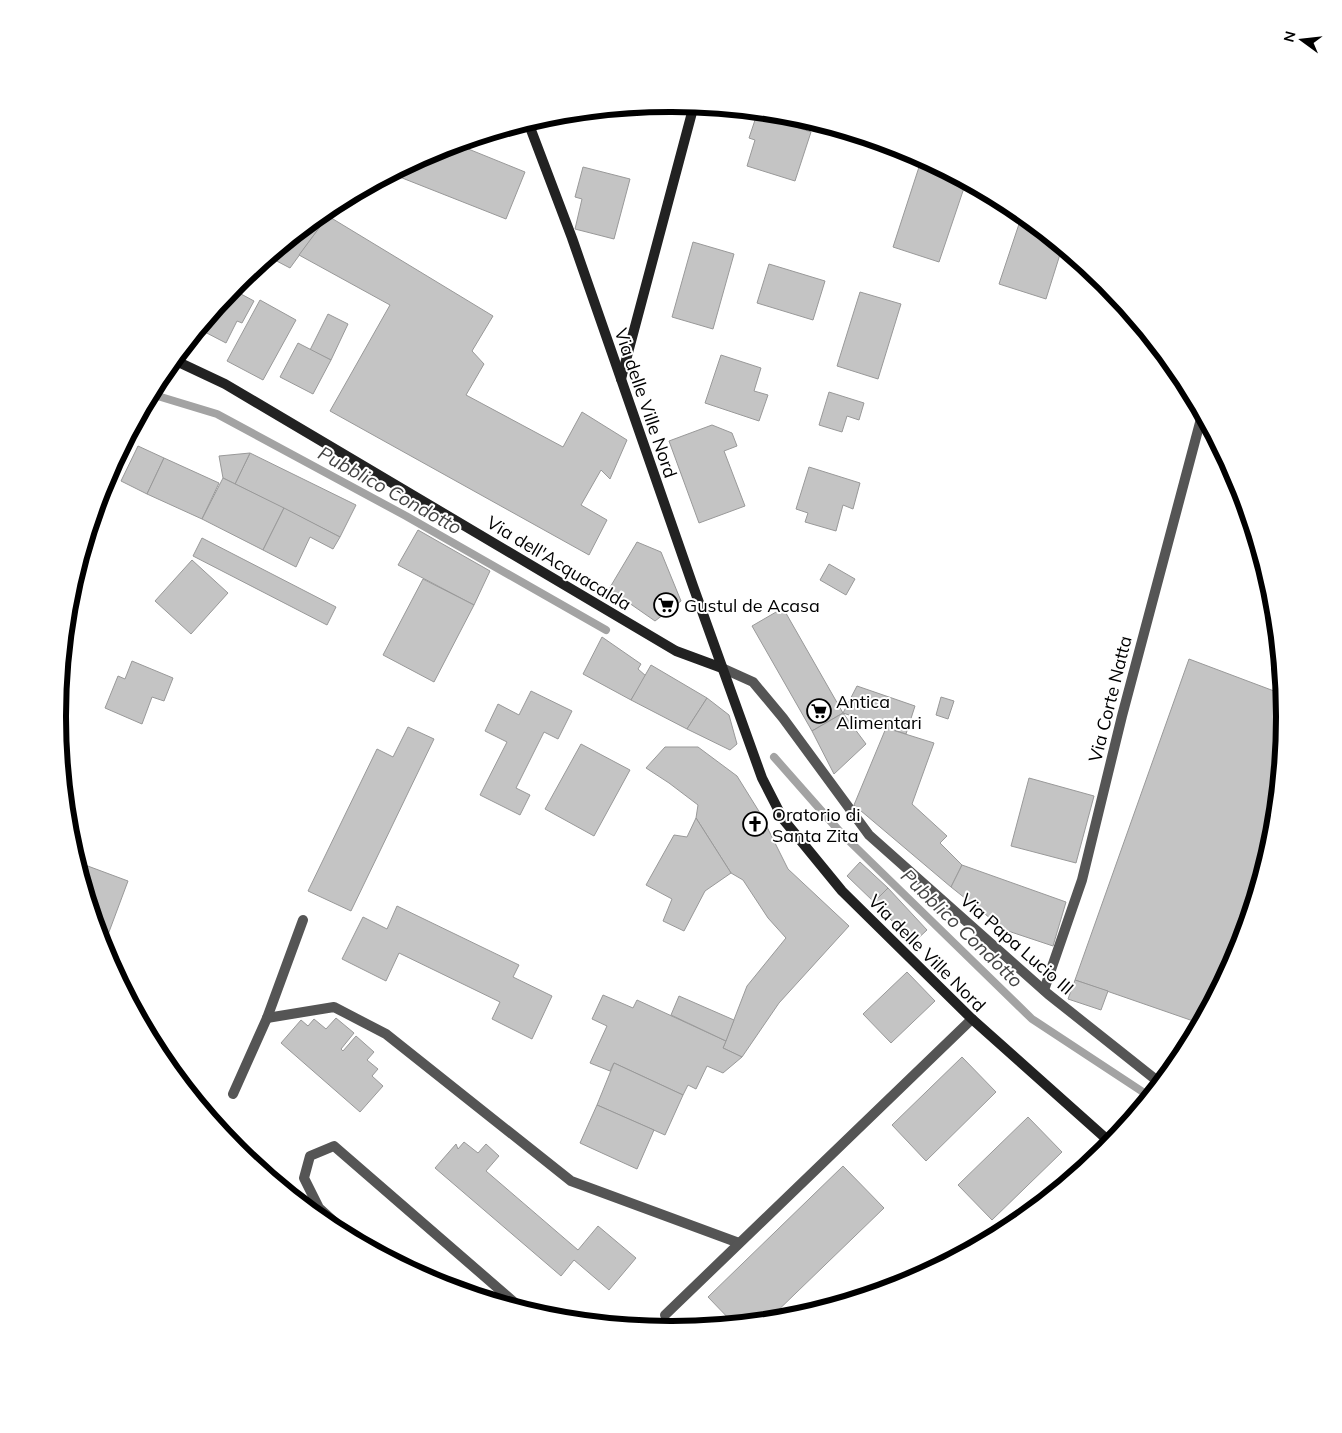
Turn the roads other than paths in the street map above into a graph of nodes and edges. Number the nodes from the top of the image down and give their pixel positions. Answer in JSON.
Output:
{"nodes":[{"id":1,"x":692,"y":113,"type":"edge"},
{"id":2,"x":530,"y":128,"type":"edge"},
{"id":3,"x":181,"y":363,"type":"edge"},
{"id":4,"x":621,"y":380,"type":"junction"},
{"id":5,"x":1200,"y":423,"type":"edge"},
{"id":6,"x":722,"y":668,"type":"junction"},
{"id":7,"x":303,"y":920,"type":"dead end"},
{"id":8,"x":1044,"y":990,"type":"junction"},
{"id":9,"x":267,"y":1018,"type":"junction"},
{"id":10,"x":972,"y":1019,"type":"junction"},
{"id":11,"x":1156,"y":1078,"type":"edge"},
{"id":12,"x":234,"y":1094,"type":"dead end"},
{"id":13,"x":1105,"y":1138,"type":"edge"},
{"id":14,"x":319,"y":1207,"type":"edge"},
{"id":15,"x":739,"y":1243,"type":"junction"},
{"id":16,"x":512,"y":1300,"type":"edge"},
{"id":17,"x":665,"y":1315,"type":"dead end"}],
"edges":[{"from":1,"to":4,"type":"street"},
{"from":2,"to":4,"type":"street","name":"Via delle Ville Nord"},
{"from":3,"to":6,"type":"street","name":"Via dell'Acquacalda"},
{"from":4,"to":6,"type":"street","name":"Via delle Ville Nord"},
{"from":5,"to":8,"type":"street","name":"Via Corte Natta"},
{"from":6,"to":8,"type":"street","name":"Via Papa Lucio III"},
{"from":6,"to":10,"type":"street","name":"Via delle Ville Nord"},
{"from":7,"to":9,"type":"street"},
{"from":8,"to":11,"type":"street","name":"Via Papa Lucio III"},
{"from":9,"to":12,"type":"street"},
{"from":9,"to":15,"type":"street"},
{"from":10,"to":13,"type":"street","name":"Via delle Ville Nord"},
{"from":10,"to":15,"type":"street"},
{"from":14,"to":16,"type":"street"},
{"from":15,"to":17,"type":"street"}]}
